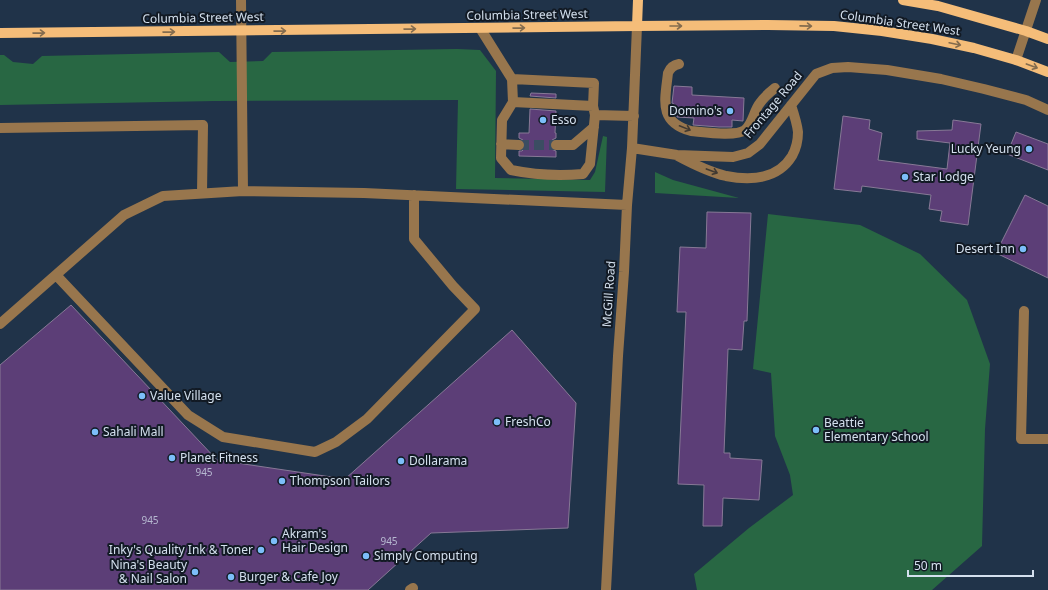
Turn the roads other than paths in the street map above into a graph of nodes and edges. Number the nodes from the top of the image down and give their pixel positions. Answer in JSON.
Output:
{"nodes":[{"id":1,"x":241,"y":0,"type":"edge"},
{"id":2,"x":638,"y":0,"type":"edge"},
{"id":3,"x":903,"y":0,"type":"edge"},
{"id":4,"x":1036,"y":0,"type":"edge"},
{"id":5,"x":637,"y":26,"type":"junction"},
{"id":6,"x":480,"y":28,"type":"junction"},
{"id":7,"x":241,"y":31,"type":"junction"},
{"id":8,"x":1026,"y":31,"type":"junction"},
{"id":9,"x":0,"y":33,"type":"edge"},
{"id":10,"x":1048,"y":39,"type":"edge"},
{"id":11,"x":1016,"y":60,"type":"junction"},
{"id":12,"x":679,"y":64,"type":"dead end"},
{"id":13,"x":1048,"y":72,"type":"edge"},
{"id":14,"x":512,"y":79,"type":"junction"},
{"id":15,"x":775,"y":88,"type":"dead end"},
{"id":16,"x":513,"y":102,"type":"junction"},
{"id":17,"x":791,"y":105,"type":"junction"},
{"id":18,"x":594,"y":110,"type":"junction"},
{"id":19,"x":1048,"y":110,"type":"edge"},
{"id":20,"x":634,"y":116,"type":"junction"},
{"id":21,"x":594,"y":127,"type":"junction"},
{"id":22,"x":0,"y":128,"type":"edge"},
{"id":23,"x":501,"y":144,"type":"junction"},
{"id":24,"x":519,"y":145,"type":"tunnel mouth"},
{"id":25,"x":556,"y":145,"type":"tunnel mouth"},
{"id":26,"x":632,"y":148,"type":"junction"},
{"id":27,"x":677,"y":154,"type":"junction"},
{"id":28,"x":243,"y":191,"type":"junction"},
{"id":29,"x":202,"y":193,"type":"junction"},
{"id":30,"x":414,"y":195,"type":"junction"},
{"id":31,"x":627,"y":204,"type":"junction"},
{"id":32,"x":56,"y":275,"type":"junction"},
{"id":33,"x":1024,"y":312,"type":"dead end"},
{"id":34,"x":0,"y":323,"type":"edge"},
{"id":35,"x":1048,"y":440,"type":"edge"},
{"id":36,"x":606,"y":590,"type":"edge"}],
"edges":[{"from":1,"to":7,"type":"street"},
{"from":2,"to":5,"type":"main road","name":"McGill Road"},
{"from":3,"to":8,"type":"main road","name":"Columbia Street West"},
{"from":4,"to":8,"type":"street"},
{"from":6,"to":5,"type":"main road","name":"Columbia Street West","one_way":true},
{"from":5,"to":11,"type":"main road","name":"Columbia Street West","one_way":true},
{"from":5,"to":20,"type":"street","name":"McGill Road"},
{"from":7,"to":6,"type":"main road","name":"Columbia Street West","one_way":true},
{"from":6,"to":14,"type":"street"},
{"from":9,"to":7,"type":"main road","name":"Columbia Street West","one_way":true},
{"from":7,"to":28,"type":"street"},
{"from":8,"to":10,"type":"main road","name":"Columbia Street West"},
{"from":8,"to":11,"type":"street"},
{"from":11,"to":13,"type":"main road","name":"Columbia Street West","one_way":true},
{"from":12,"to":15,"type":"street","one_way":true},
{"from":14,"to":16,"type":"street"},
{"from":14,"to":18,"type":"street"},
{"from":16,"to":18,"type":"street"},
{"from":16,"to":23,"type":"street"},
{"from":17,"to":19,"type":"street","name":"Frontage Road"},
{"from":17,"to":27,"type":"street","name":"Frontage Road"},
{"from":27,"to":17,"type":"street","one_way":true},
{"from":18,"to":20,"type":"street"},
{"from":18,"to":21,"type":"street"},
{"from":20,"to":26,"type":"street","name":"McGill Road"},
{"from":21,"to":23,"type":"street"},
{"from":21,"to":25,"type":"street"},
{"from":22,"to":29,"type":"street"},
{"from":23,"to":24,"type":"street"},
{"from":26,"to":27,"type":"street","name":"Frontage Road"},
{"from":26,"to":31,"type":"street","name":"McGill Road"},
{"from":28,"to":29,"type":"street"},
{"from":28,"to":30,"type":"street"},
{"from":29,"to":32,"type":"street"},
{"from":30,"to":31,"type":"street"},
{"from":30,"to":32,"type":"street"},
{"from":31,"to":36,"type":"street","name":"McGill Road"},
{"from":32,"to":34,"type":"street"},
{"from":33,"to":35,"type":"street"}]}
